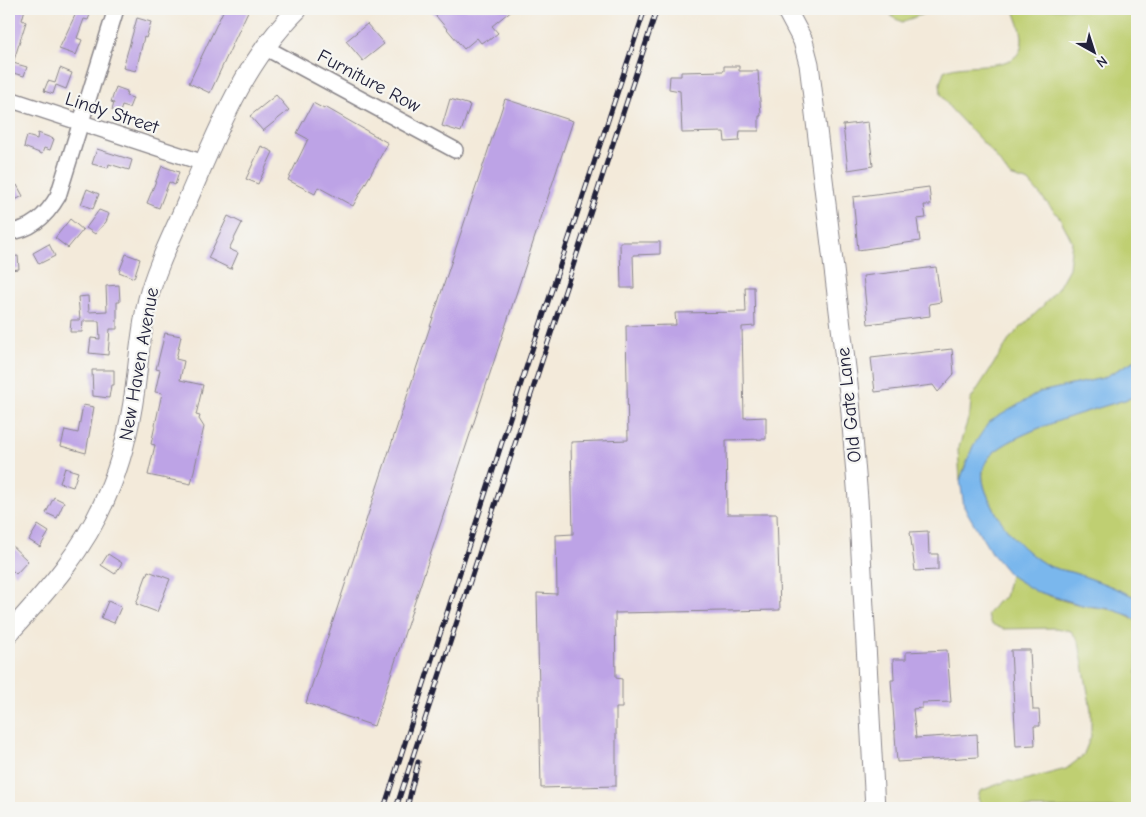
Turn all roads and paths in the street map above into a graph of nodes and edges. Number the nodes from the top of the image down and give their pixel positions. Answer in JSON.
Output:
{"nodes":[{"id":1,"x":116,"y":9,"type":"edge"},
{"id":2,"x":298,"y":9,"type":"edge"},
{"id":3,"x":786,"y":9,"type":"edge"},
{"id":4,"x":264,"y":47,"type":"junction"},
{"id":5,"x":9,"y":99,"type":"edge"},
{"id":6,"x":80,"y":124,"type":"junction"},
{"id":7,"x":455,"y":150,"type":"dead end"},
{"id":8,"x":204,"y":163,"type":"junction"},
{"id":9,"x":9,"y":232,"type":"edge"},
{"id":10,"x":9,"y":633,"type":"edge"},
{"id":11,"x":875,"y":808,"type":"edge"}],
"edges":[{"from":1,"to":6,"type":"street"},
{"from":2,"to":4,"type":"main road","name":"New Haven Avenue"},
{"from":3,"to":11,"type":"main road","name":"Old Gate Lane"},
{"from":4,"to":7,"type":"street","name":"Furniture Row"},
{"from":4,"to":8,"type":"main road","name":"New Haven Avenue"},
{"from":5,"to":6,"type":"street","name":"Lindy Street"},
{"from":6,"to":8,"type":"street","name":"Lindy Street"},
{"from":6,"to":9,"type":"street"},
{"from":8,"to":10,"type":"main road","name":"New Haven Avenue"}]}
